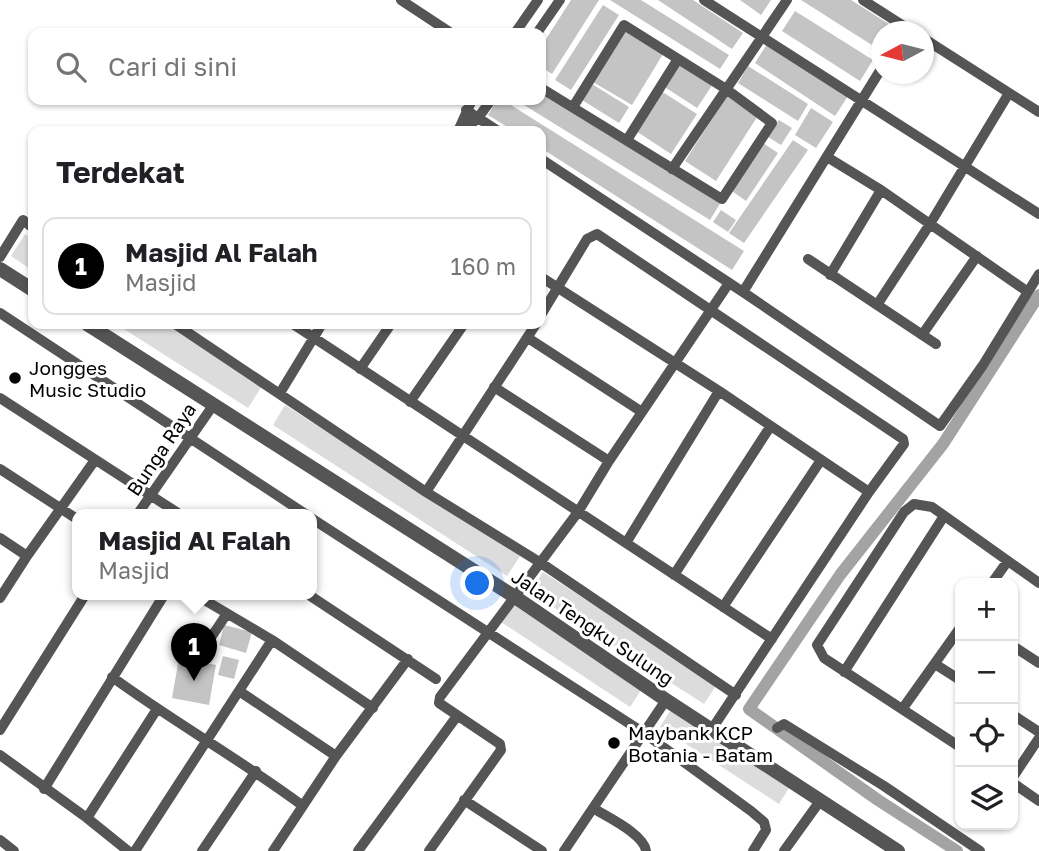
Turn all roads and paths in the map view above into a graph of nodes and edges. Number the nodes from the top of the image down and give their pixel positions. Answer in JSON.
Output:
{"nodes":[{"id":1,"x":401,"y":0,"type":"edge"},
{"id":2,"x":538,"y":0,"type":"edge"},
{"id":3,"x":560,"y":0,"type":"edge"},
{"id":4,"x":704,"y":0,"type":"edge"},
{"id":5,"x":787,"y":0,"type":"edge"},
{"id":6,"x":863,"y":0,"type":"edge"},
{"id":7,"x":894,"y":21,"type":"edge"},
{"id":8,"x":444,"y":28,"type":"edge"},
{"id":9,"x":518,"y":28,"type":"edge"},
{"id":10,"x":540,"y":28,"type":"edge"},
{"id":11,"x":762,"y":37,"type":"junction"},
{"id":12,"x":934,"y":45,"type":"edge"},
{"id":13,"x":678,"y":59,"type":"junction"},
{"id":14,"x":871,"y":84,"type":"edge"},
{"id":15,"x":726,"y":89,"type":"junction"},
{"id":16,"x":546,"y":91,"type":"edge"},
{"id":17,"x":1009,"y":93,"type":"junction"},
{"id":18,"x":860,"y":100,"type":"junction"},
{"id":19,"x":469,"y":105,"type":"edge"},
{"id":20,"x":487,"y":105,"type":"edge"},
{"id":21,"x":573,"y":107,"type":"junction"},
{"id":22,"x":466,"y":110,"type":"junction"},
{"id":23,"x":1039,"y":112,"type":"edge"},
{"id":24,"x":478,"y":118,"type":"junction"},
{"id":25,"x":461,"y":126,"type":"edge"},
{"id":26,"x":467,"y":126,"type":"edge"},
{"id":27,"x":490,"y":126,"type":"edge"},
{"id":28,"x":627,"y":140,"type":"junction"},
{"id":29,"x":827,"y":157,"type":"junction"},
{"id":30,"x":546,"y":162,"type":"edge"},
{"id":31,"x":965,"y":166,"type":"junction"},
{"id":32,"x":672,"y":169,"type":"junction"},
{"id":33,"x":881,"y":190,"type":"junction"},
{"id":34,"x":1039,"y":214,"type":"edge"},
{"id":35,"x":28,"y":224,"type":"edge"},
{"id":36,"x":930,"y":224,"type":"junction"},
{"id":37,"x":977,"y":256,"type":"junction"},
{"id":38,"x":0,"y":257,"type":"edge"},
{"id":39,"x":808,"y":259,"type":"dead end"},
{"id":40,"x":0,"y":268,"type":"edge"},
{"id":41,"x":1039,"y":274,"type":"edge"},
{"id":42,"x":830,"y":275,"type":"junction"},
{"id":43,"x":546,"y":281,"type":"edge"},
{"id":44,"x":729,"y":283,"type":"junction"},
{"id":45,"x":28,"y":286,"type":"edge"},
{"id":46,"x":556,"y":288,"type":"junction"},
{"id":47,"x":743,"y":292,"type":"junction"},
{"id":48,"x":1028,"y":292,"type":"junction"},
{"id":49,"x":877,"y":305,"type":"junction"},
{"id":50,"x":546,"y":307,"type":"edge"},
{"id":51,"x":711,"y":309,"type":"junction"},
{"id":52,"x":0,"y":313,"type":"edge"},
{"id":53,"x":96,"y":329,"type":"edge"},
{"id":54,"x":183,"y":329,"type":"edge"},
{"id":55,"x":300,"y":329,"type":"edge"},
{"id":56,"x":319,"y":329,"type":"edge"},
{"id":57,"x":388,"y":329,"type":"edge"},
{"id":58,"x":461,"y":329,"type":"edge"},
{"id":59,"x":533,"y":329,"type":"edge"},
{"id":60,"x":922,"y":335,"type":"junction"},
{"id":61,"x":313,"y":338,"type":"junction"},
{"id":62,"x":528,"y":338,"type":"junction"},
{"id":63,"x":936,"y":344,"type":"dead end"},
{"id":64,"x":676,"y":363,"type":"junction"},
{"id":65,"x":360,"y":369,"type":"junction"},
{"id":66,"x":494,"y":387,"type":"junction"},
{"id":67,"x":719,"y":391,"type":"junction"},
{"id":68,"x":280,"y":393,"type":"junction"},
{"id":69,"x":0,"y":398,"type":"edge"},
{"id":70,"x":410,"y":402,"type":"junction"},
{"id":71,"x":214,"y":404,"type":"junction"},
{"id":72,"x":642,"y":412,"type":"junction"},
{"id":73,"x":771,"y":427,"type":"junction"},
{"id":74,"x":462,"y":435,"type":"junction"},
{"id":75,"x":189,"y":437,"type":"junction"},
{"id":76,"x":95,"y":460,"type":"junction"},
{"id":77,"x":821,"y":460,"type":"junction"},
{"id":78,"x":609,"y":461,"type":"junction"},
{"id":79,"x":0,"y":469,"type":"edge"},
{"id":80,"x":426,"y":492,"type":"junction"},
{"id":81,"x":869,"y":492,"type":"junction"},
{"id":82,"x":150,"y":496,"type":"junction"},
{"id":83,"x":61,"y":509,"type":"junction"},
{"id":84,"x":141,"y":509,"type":"edge"},
{"id":85,"x":171,"y":509,"type":"edge"},
{"id":86,"x":298,"y":509,"type":"edge"},
{"id":87,"x":578,"y":512,"type":"junction"},
{"id":88,"x":72,"y":516,"type":"edge"},
{"id":89,"x":944,"y":516,"type":"junction"},
{"id":90,"x":317,"y":522,"type":"edge"},
{"id":91,"x":0,"y":538,"type":"edge"},
{"id":92,"x":626,"y":543,"type":"junction"},
{"id":93,"x":27,"y":556,"type":"junction"},
{"id":94,"x":1007,"y":562,"type":"junction"},
{"id":95,"x":541,"y":563,"type":"junction"},
{"id":96,"x":674,"y":575,"type":"junction"},
{"id":97,"x":996,"y":578,"type":"edge"},
{"id":98,"x":1039,"y":583,"type":"edge"},
{"id":99,"x":515,"y":597,"type":"junction"},
{"id":100,"x":0,"y":598,"type":"edge"},
{"id":101,"x":82,"y":600,"type":"edge"},
{"id":102,"x":161,"y":600,"type":"edge"},
{"id":103,"x":204,"y":600,"type":"edge"},
{"id":104,"x":317,"y":600,"type":"edge"},
{"id":105,"x":723,"y":607,"type":"junction"},
{"id":106,"x":226,"y":615,"type":"junction"},
{"id":107,"x":488,"y":633,"type":"junction"},
{"id":108,"x":955,"y":635,"type":"edge"},
{"id":109,"x":772,"y":639,"type":"junction"},
{"id":110,"x":272,"y":640,"type":"junction"},
{"id":111,"x":1018,"y":649,"type":"edge"},
{"id":112,"x":200,"y":654,"type":"dead end"},
{"id":113,"x":408,"y":659,"type":"junction"},
{"id":114,"x":1039,"y":663,"type":"edge"},
{"id":115,"x":935,"y":664,"type":"junction"},
{"id":116,"x":844,"y":672,"type":"junction"},
{"id":117,"x":112,"y":677,"type":"junction"},
{"id":118,"x":955,"y":677,"type":"edge"},
{"id":119,"x":436,"y":679,"type":"dead end"},
{"id":120,"x":239,"y":691,"type":"junction"},
{"id":121,"x":736,"y":695,"type":"junction"},
{"id":122,"x":666,"y":699,"type":"junction"},
{"id":123,"x":373,"y":708,"type":"junction"},
{"id":124,"x":903,"y":708,"type":"junction"},
{"id":125,"x":157,"y":709,"type":"junction"},
{"id":126,"x":457,"y":716,"type":"junction"},
{"id":127,"x":1018,"y":718,"type":"edge"},
{"id":128,"x":777,"y":728,"type":"dead end"},
{"id":129,"x":712,"y":729,"type":"junction"},
{"id":130,"x":0,"y":730,"type":"edge"},
{"id":131,"x":1039,"y":732,"type":"edge"},
{"id":132,"x":644,"y":733,"type":"junction"},
{"id":133,"x":1039,"y":738,"type":"edge"},
{"id":134,"x":207,"y":741,"type":"junction"},
{"id":135,"x":955,"y":744,"type":"edge"},
{"id":136,"x":0,"y":755,"type":"edge"},
{"id":137,"x":336,"y":756,"type":"junction"},
{"id":138,"x":1018,"y":770,"type":"edge"},
{"id":139,"x":256,"y":771,"type":"junction"},
{"id":140,"x":1018,"y":786,"type":"edge"},
{"id":141,"x":44,"y":789,"type":"junction"},
{"id":142,"x":464,"y":800,"type":"junction"},
{"id":143,"x":820,"y":801,"type":"junction"},
{"id":144,"x":1039,"y":801,"type":"edge"},
{"id":145,"x":303,"y":806,"type":"junction"},
{"id":146,"x":593,"y":808,"type":"junction"},
{"id":147,"x":88,"y":818,"type":"junction"},
{"id":148,"x":0,"y":840,"type":"edge"},
{"id":149,"x":360,"y":850,"type":"edge"},
{"id":150,"x":432,"y":850,"type":"edge"},
{"id":151,"x":14,"y":851,"type":"edge"},
{"id":152,"x":128,"y":851,"type":"edge"},
{"id":153,"x":135,"y":851,"type":"edge"},
{"id":154,"x":202,"y":851,"type":"edge"},
{"id":155,"x":273,"y":851,"type":"edge"},
{"id":156,"x":542,"y":851,"type":"edge"},
{"id":157,"x":564,"y":851,"type":"edge"},
{"id":158,"x":646,"y":851,"type":"edge"},
{"id":159,"x":753,"y":851,"type":"edge"},
{"id":160,"x":784,"y":851,"type":"edge"},
{"id":161,"x":898,"y":851,"type":"edge"},
{"id":162,"x":980,"y":851,"type":"edge"}],
"edges":[{"from":1,"to":8,"type":"street"},
{"from":2,"to":9,"type":"street"},
{"from":3,"to":10,"type":"street"},
{"from":4,"to":11,"type":"street"},
{"from":5,"to":11,"type":"street"},
{"from":6,"to":7,"type":"street"},
{"from":11,"to":15,"type":"street"},
{"from":11,"to":18,"type":"street"},
{"from":12,"to":17,"type":"street"},
{"from":13,"to":15,"type":"street"},
{"from":13,"to":21,"type":"street"},
{"from":13,"to":28,"type":"street"},
{"from":14,"to":18,"type":"street"},
{"from":15,"to":32,"type":"street"},
{"from":15,"to":32,"type":"street"},
{"from":16,"to":21,"type":"street"},
{"from":17,"to":23,"type":"street"},
{"from":17,"to":31,"type":"street"},
{"from":18,"to":29,"type":"street"},
{"from":18,"to":31,"type":"street"},
{"from":19,"to":22,"type":"street"},
{"from":20,"to":24,"type":"street"},
{"from":21,"to":28,"type":"street"},
{"from":22,"to":24,"type":"street"},
{"from":22,"to":25,"type":"street"},
{"from":24,"to":26,"type":"street"},
{"from":24,"to":27,"type":"street"},
{"from":28,"to":32,"type":"street"},
{"from":29,"to":33,"type":"street"},
{"from":29,"to":47,"type":"street"},
{"from":30,"to":44,"type":"street"},
{"from":31,"to":34,"type":"street"},
{"from":31,"to":36,"type":"street"},
{"from":33,"to":36,"type":"street"},
{"from":33,"to":42,"type":"street"},
{"from":35,"to":38,"type":"street"},
{"from":36,"to":37,"type":"street"},
{"from":36,"to":49,"type":"street"},
{"from":37,"to":48,"type":"street"},
{"from":37,"to":60,"type":"street"},
{"from":39,"to":42,"type":"street"},
{"from":40,"to":45,"type":"street"},
{"from":41,"to":48,"type":"street"},
{"from":42,"to":49,"type":"street"},
{"from":43,"to":46,"type":"street"},
{"from":44,"to":47,"type":"street"},
{"from":44,"to":51,"type":"street"},
{"from":46,"to":50,"type":"street"},
{"from":46,"to":51,"type":"street"},
{"from":46,"to":64,"type":"street"},
{"from":47,"to":48,"type":"street"},
{"from":49,"to":60,"type":"street"},
{"from":51,"to":64,"type":"street"},
{"from":51,"to":81,"type":"street"},
{"from":52,"to":75,"type":"street"},
{"from":53,"to":71,"type":"street","name":"Jalan Tengku Sulung"},
{"from":54,"to":68,"type":"street"},
{"from":55,"to":61,"type":"street"},
{"from":56,"to":61,"type":"street"},
{"from":57,"to":65,"type":"street"},
{"from":58,"to":70,"type":"street"},
{"from":59,"to":62,"type":"street"},
{"from":60,"to":63,"type":"street"},
{"from":61,"to":65,"type":"street"},
{"from":61,"to":68,"type":"street"},
{"from":62,"to":66,"type":"street"},
{"from":62,"to":72,"type":"street"},
{"from":64,"to":67,"type":"street"},
{"from":64,"to":72,"type":"street"},
{"from":65,"to":70,"type":"street"},
{"from":66,"to":74,"type":"street"},
{"from":66,"to":78,"type":"street"},
{"from":67,"to":73,"type":"street"},
{"from":67,"to":92,"type":"street"},
{"from":68,"to":80,"type":"street"},
{"from":69,"to":76,"type":"street"},
{"from":70,"to":74,"type":"street"},
{"from":71,"to":75,"type":"street","name":"Bunga Raya"},
{"from":71,"to":99,"type":"street","name":"Jalan Tengku Sulung"},
{"from":72,"to":78,"type":"street"},
{"from":73,"to":77,"type":"street"},
{"from":73,"to":96,"type":"street"},
{"from":74,"to":80,"type":"street"},
{"from":74,"to":87,"type":"street"},
{"from":75,"to":82,"type":"street","name":"Bunga Raya"},
{"from":75,"to":86,"type":"street"},
{"from":76,"to":82,"type":"street"},
{"from":76,"to":83,"type":"street"},
{"from":77,"to":81,"type":"street"},
{"from":77,"to":105,"type":"street"},
{"from":78,"to":87,"type":"street"},
{"from":79,"to":83,"type":"street"},
{"from":80,"to":95,"type":"street"},
{"from":81,"to":109,"type":"street"},
{"from":82,"to":84,"type":"street","name":"Bunga Raya"},
{"from":82,"to":85,"type":"street"},
{"from":83,"to":88,"type":"street"},
{"from":83,"to":93,"type":"street"},
{"from":87,"to":92,"type":"street"},
{"from":87,"to":95,"type":"street"},
{"from":89,"to":94,"type":"street"},
{"from":89,"to":116,"type":"street"},
{"from":89,"to":116,"type":"street"},
{"from":90,"to":107,"type":"street"},
{"from":91,"to":93,"type":"street"},
{"from":92,"to":96,"type":"street"},
{"from":93,"to":100,"type":"street"},
{"from":94,"to":97,"type":"street"},
{"from":94,"to":98,"type":"street"},
{"from":95,"to":99,"type":"street"},
{"from":95,"to":121,"type":"street"},
{"from":96,"to":105,"type":"street"},
{"from":99,"to":107,"type":"street"},
{"from":99,"to":122,"type":"street","name":"Jalan Tengku Sulung"},
{"from":101,"to":130,"type":"street"},
{"from":102,"to":117,"type":"street"},
{"from":103,"to":106,"type":"street"},
{"from":104,"to":113,"type":"street"},
{"from":105,"to":109,"type":"street"},
{"from":106,"to":110,"type":"street"},
{"from":106,"to":112,"type":"street"},
{"from":107,"to":126,"type":"street"},
{"from":107,"to":132,"type":"street"},
{"from":108,"to":115,"type":"street"},
{"from":109,"to":121,"type":"street"},
{"from":110,"to":120,"type":"street"},
{"from":110,"to":123,"type":"street"},
{"from":111,"to":114,"type":"street"},
{"from":113,"to":119,"type":"street"},
{"from":113,"to":123,"type":"street"},
{"from":115,"to":118,"type":"street"},
{"from":115,"to":124,"type":"street"},
{"from":116,"to":124,"type":"street"},
{"from":117,"to":125,"type":"street"},
{"from":117,"to":141,"type":"street"},
{"from":120,"to":134,"type":"street"},
{"from":120,"to":137,"type":"street"},
{"from":121,"to":129,"type":"street"},
{"from":122,"to":129,"type":"street","name":"Jalan Tengku Sulung"},
{"from":122,"to":132,"type":"street"},
{"from":123,"to":137,"type":"street"},
{"from":124,"to":135,"type":"street"},
{"from":125,"to":134,"type":"street"},
{"from":125,"to":147,"type":"street"},
{"from":126,"to":142,"type":"street"},
{"from":126,"to":149,"type":"street"},
{"from":127,"to":131,"type":"street"},
{"from":128,"to":162,"type":"street"},
{"from":129,"to":143,"type":"street","name":"Jalan Tengku Sulung"},
{"from":132,"to":146,"type":"street"},
{"from":132,"to":159,"type":"street"},
{"from":133,"to":138,"type":"street"},
{"from":134,"to":139,"type":"street"},
{"from":134,"to":153,"type":"street"},
{"from":136,"to":141,"type":"street"},
{"from":137,"to":145,"type":"street"},
{"from":139,"to":145,"type":"street"},
{"from":139,"to":154,"type":"street"},
{"from":140,"to":144,"type":"street"},
{"from":141,"to":147,"type":"street"},
{"from":142,"to":150,"type":"street"},
{"from":142,"to":156,"type":"street"},
{"from":143,"to":160,"type":"street"},
{"from":143,"to":161,"type":"street","name":"Jalan Tengku Sulung"},
{"from":145,"to":155,"type":"street"},
{"from":146,"to":157,"type":"street"},
{"from":146,"to":158,"type":"street"},
{"from":147,"to":152,"type":"street"},
{"from":148,"to":151,"type":"street"}]}
